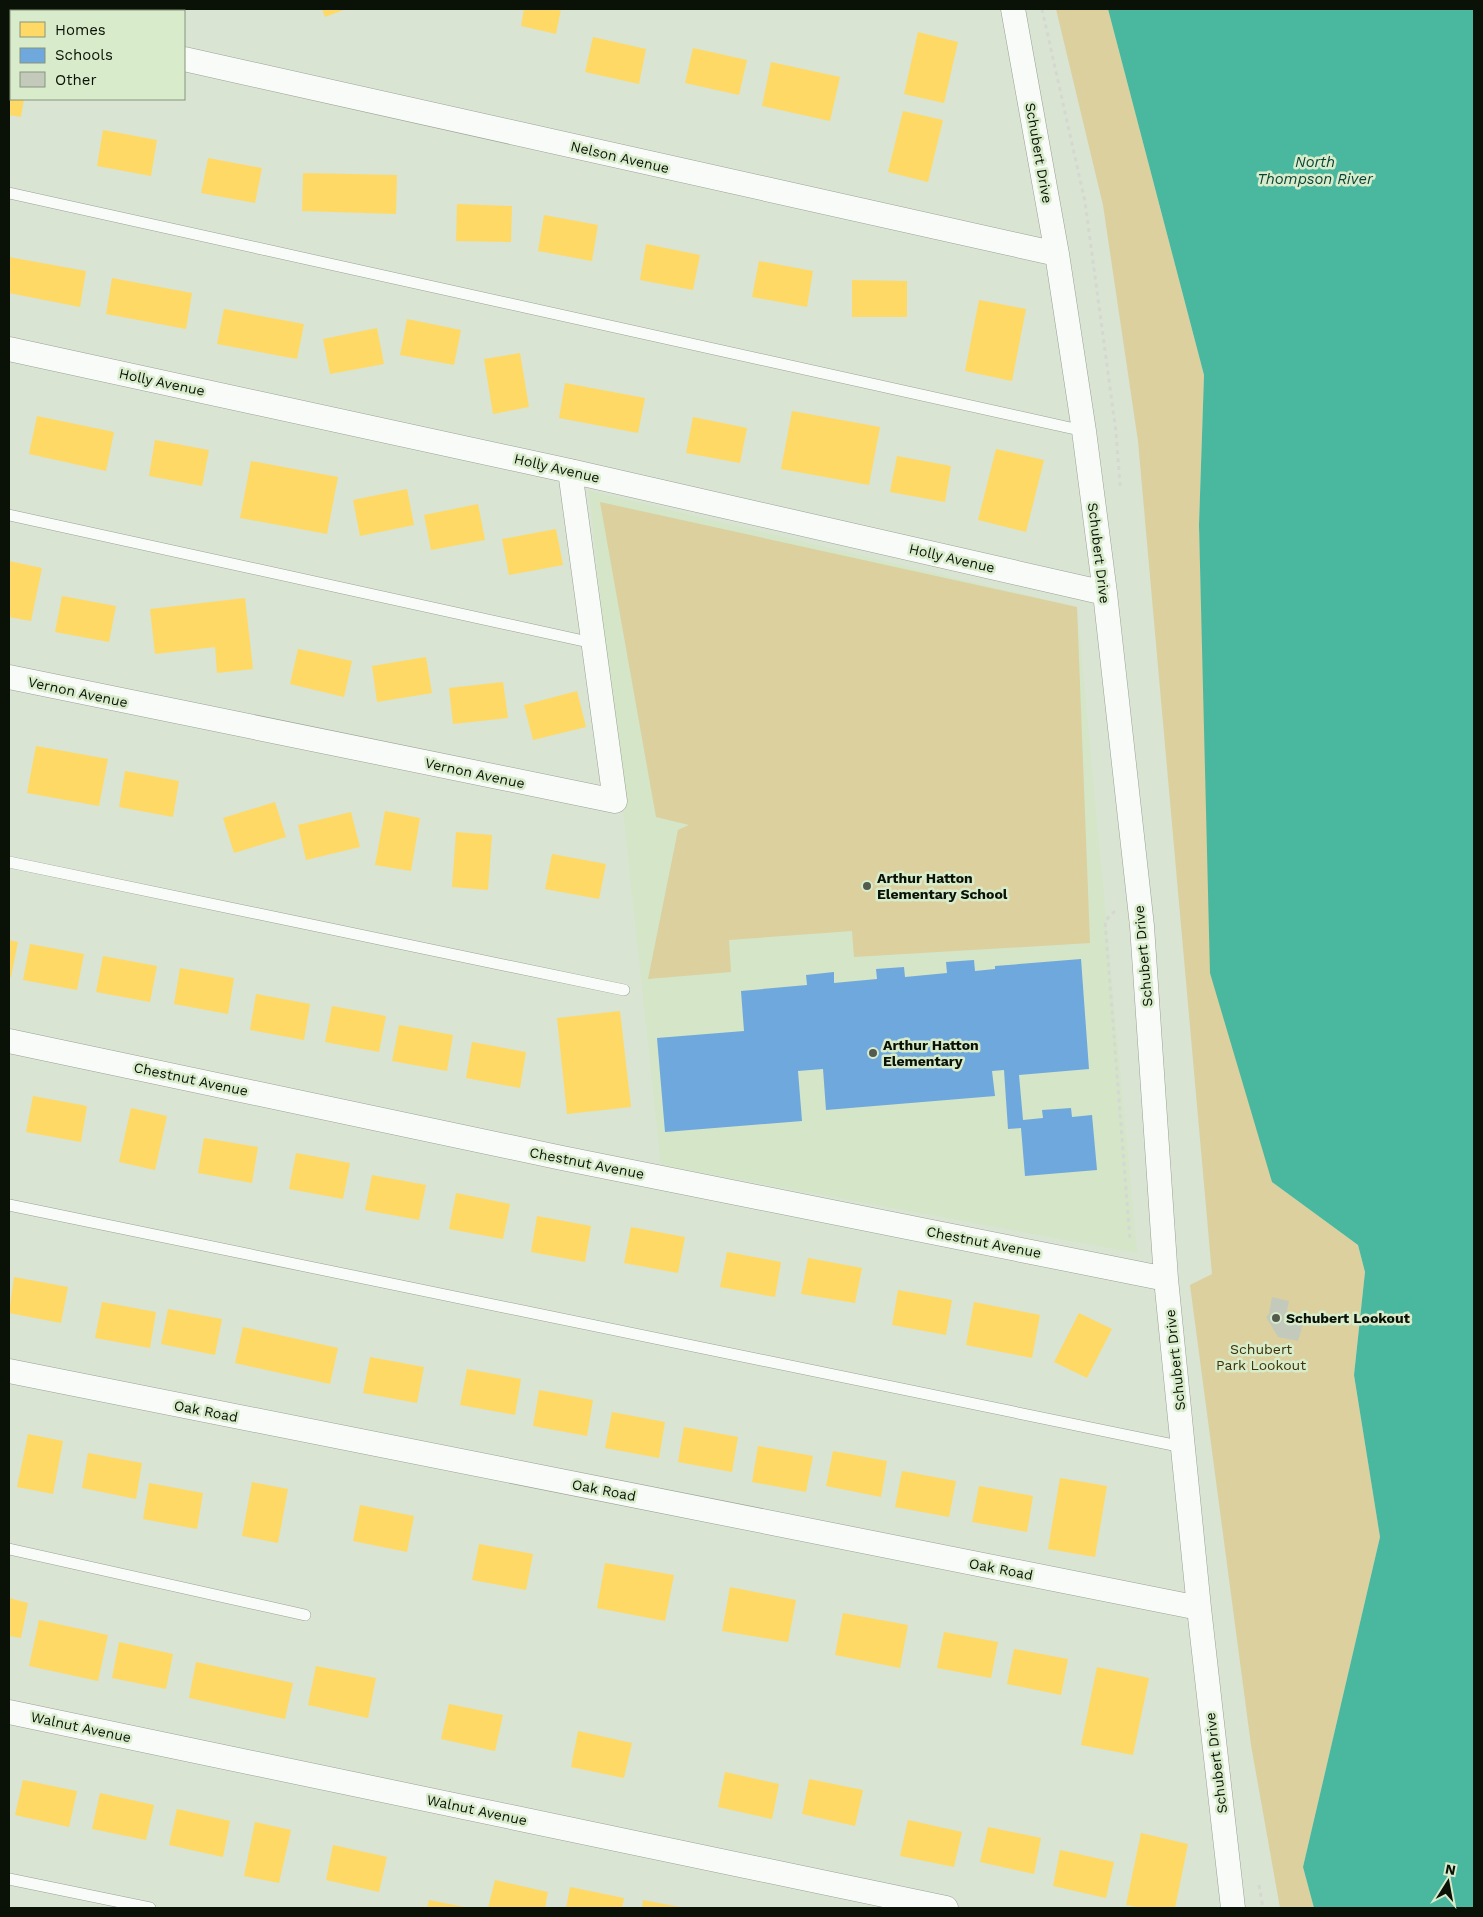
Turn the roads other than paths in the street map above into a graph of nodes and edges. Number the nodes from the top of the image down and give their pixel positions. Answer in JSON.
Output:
{"nodes":[{"id":1,"x":1013,"y":9,"type":"edge"},
{"id":2,"x":185,"y":59,"type":"edge"},
{"id":3,"x":9,"y":193,"type":"edge"},
{"id":4,"x":1057,"y":254,"type":"junction"},
{"id":5,"x":9,"y":348,"type":"edge"},
{"id":6,"x":1084,"y":431,"type":"junction"},
{"id":7,"x":570,"y":470,"type":"junction"},
{"id":8,"x":9,"y":515,"type":"edge"},
{"id":9,"x":1105,"y":593,"type":"junction"},
{"id":10,"x":593,"y":643,"type":"junction"},
{"id":11,"x":9,"y":678,"type":"edge"},
{"id":12,"x":9,"y":862,"type":"edge"},
{"id":13,"x":624,"y":990,"type":"dead end"},
{"id":14,"x":9,"y":1041,"type":"edge"},
{"id":15,"x":9,"y":1204,"type":"edge"},
{"id":16,"x":1166,"y":1279,"type":"junction"},
{"id":17,"x":9,"y":1371,"type":"edge"},
{"id":18,"x":1183,"y":1447,"type":"junction"},
{"id":19,"x":9,"y":1549,"type":"edge"},
{"id":20,"x":1199,"y":1608,"type":"junction"},
{"id":21,"x":305,"y":1615,"type":"dead end"},
{"id":22,"x":9,"y":1712,"type":"edge"},
{"id":23,"x":9,"y":1879,"type":"edge"},
{"id":24,"x":150,"y":1908,"type":"edge"},
{"id":25,"x":946,"y":1908,"type":"edge"},
{"id":26,"x":1233,"y":1908,"type":"edge"}],
"edges":[{"from":1,"to":4,"type":"street","name":"Schubert Drive"},
{"from":2,"to":4,"type":"street","name":"Nelson Avenue"},
{"from":3,"to":6,"type":"lane"},
{"from":4,"to":6,"type":"street","name":"Schubert Drive"},
{"from":5,"to":7,"type":"street","name":"Holly Avenue"},
{"from":6,"to":9,"type":"street","name":"Schubert Drive"},
{"from":7,"to":9,"type":"street","name":"Holly Avenue"},
{"from":7,"to":10,"type":"street","name":"Vernon Avenue"},
{"from":8,"to":10,"type":"lane"},
{"from":9,"to":16,"type":"street","name":"Schubert Drive"},
{"from":10,"to":11,"type":"street","name":"Vernon Avenue"},
{"from":12,"to":13,"type":"lane"},
{"from":14,"to":16,"type":"street","name":"Chestnut Avenue"},
{"from":15,"to":18,"type":"lane"},
{"from":16,"to":18,"type":"street","name":"Schubert Drive"},
{"from":17,"to":20,"type":"street","name":"Oak Road"},
{"from":18,"to":20,"type":"street","name":"Schubert Drive"},
{"from":19,"to":21,"type":"lane"},
{"from":20,"to":26,"type":"street","name":"Schubert Drive"},
{"from":22,"to":25,"type":"street","name":"Walnut Avenue"},
{"from":23,"to":24,"type":"lane"}]}
